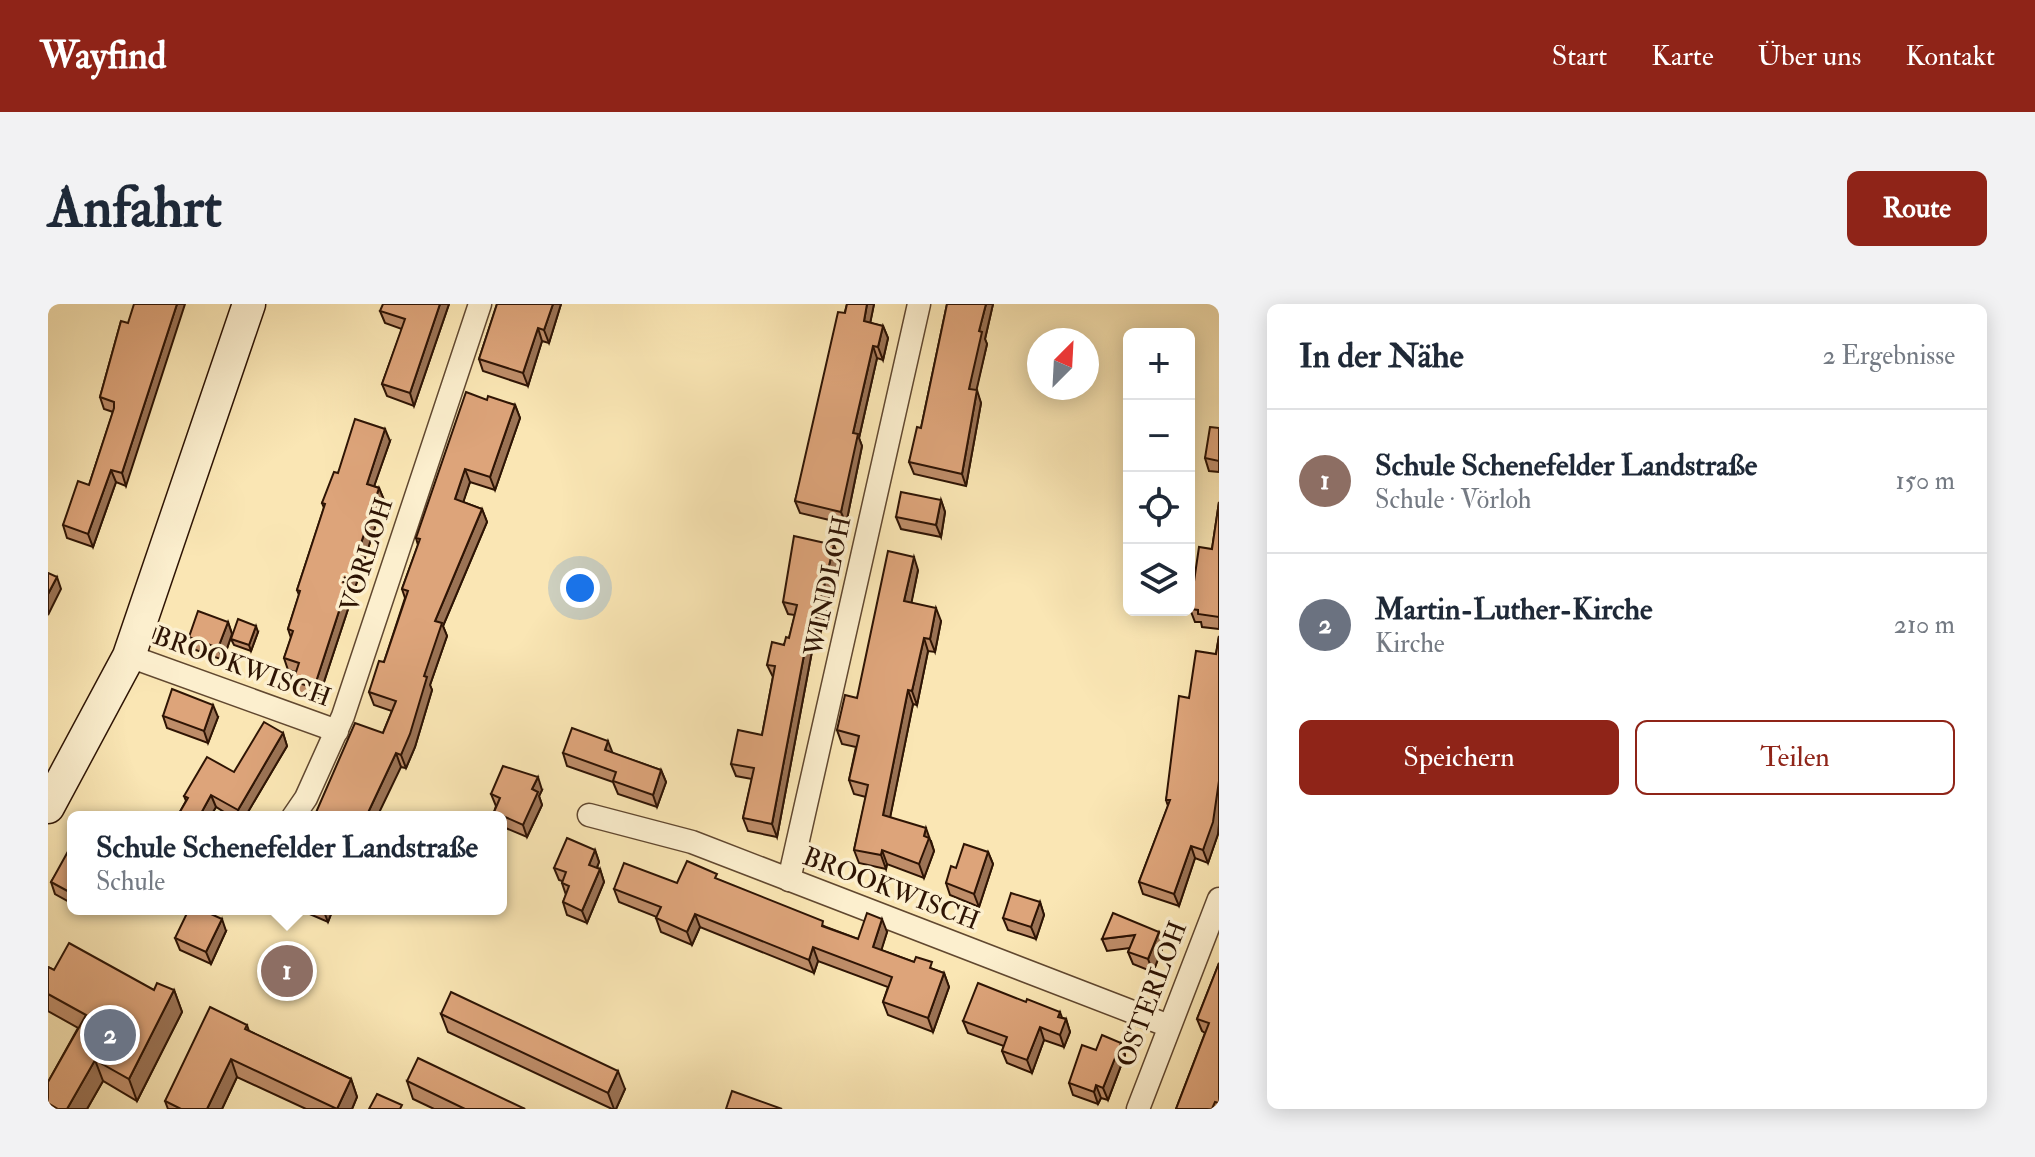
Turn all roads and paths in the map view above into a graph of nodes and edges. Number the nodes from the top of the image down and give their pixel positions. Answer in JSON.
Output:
{"nodes":[{"id":1,"x":249,"y":304,"type":"edge"},
{"id":2,"x":480,"y":304,"type":"edge"},
{"id":3,"x":919,"y":304,"type":"edge"},
{"id":4,"x":129,"y":656,"type":"junction"},
{"id":5,"x":337,"y":731,"type":"junction"},
{"id":6,"x":48,"y":807,"type":"edge"},
{"id":7,"x":297,"y":811,"type":"edge"},
{"id":8,"x":589,"y":815,"type":"dead end"},
{"id":9,"x":789,"y":880,"type":"junction"},
{"id":10,"x":1219,"y":899,"type":"edge"},
{"id":11,"x":1169,"y":1026,"type":"junction"},
{"id":12,"x":1138,"y":1109,"type":"edge"}],
"edges":[{"from":1,"to":4,"type":"main road"},
{"from":2,"to":5,"type":"street","name":"VÖRLOH"},
{"from":3,"to":9,"type":"street","name":"WINDLOH"},
{"from":4,"to":5,"type":"street","name":"BROOKWISCH"},
{"from":4,"to":6,"type":"main road"},
{"from":5,"to":7,"type":"street","name":"VÖRLOH"},
{"from":8,"to":9,"type":"street","name":"BROOKWISCH"},
{"from":9,"to":11,"type":"street","name":"BROOKWISCH"},
{"from":10,"to":11,"type":"street","name":"OSTERLOH"},
{"from":11,"to":12,"type":"street","name":"OSTERLOH"}]}
